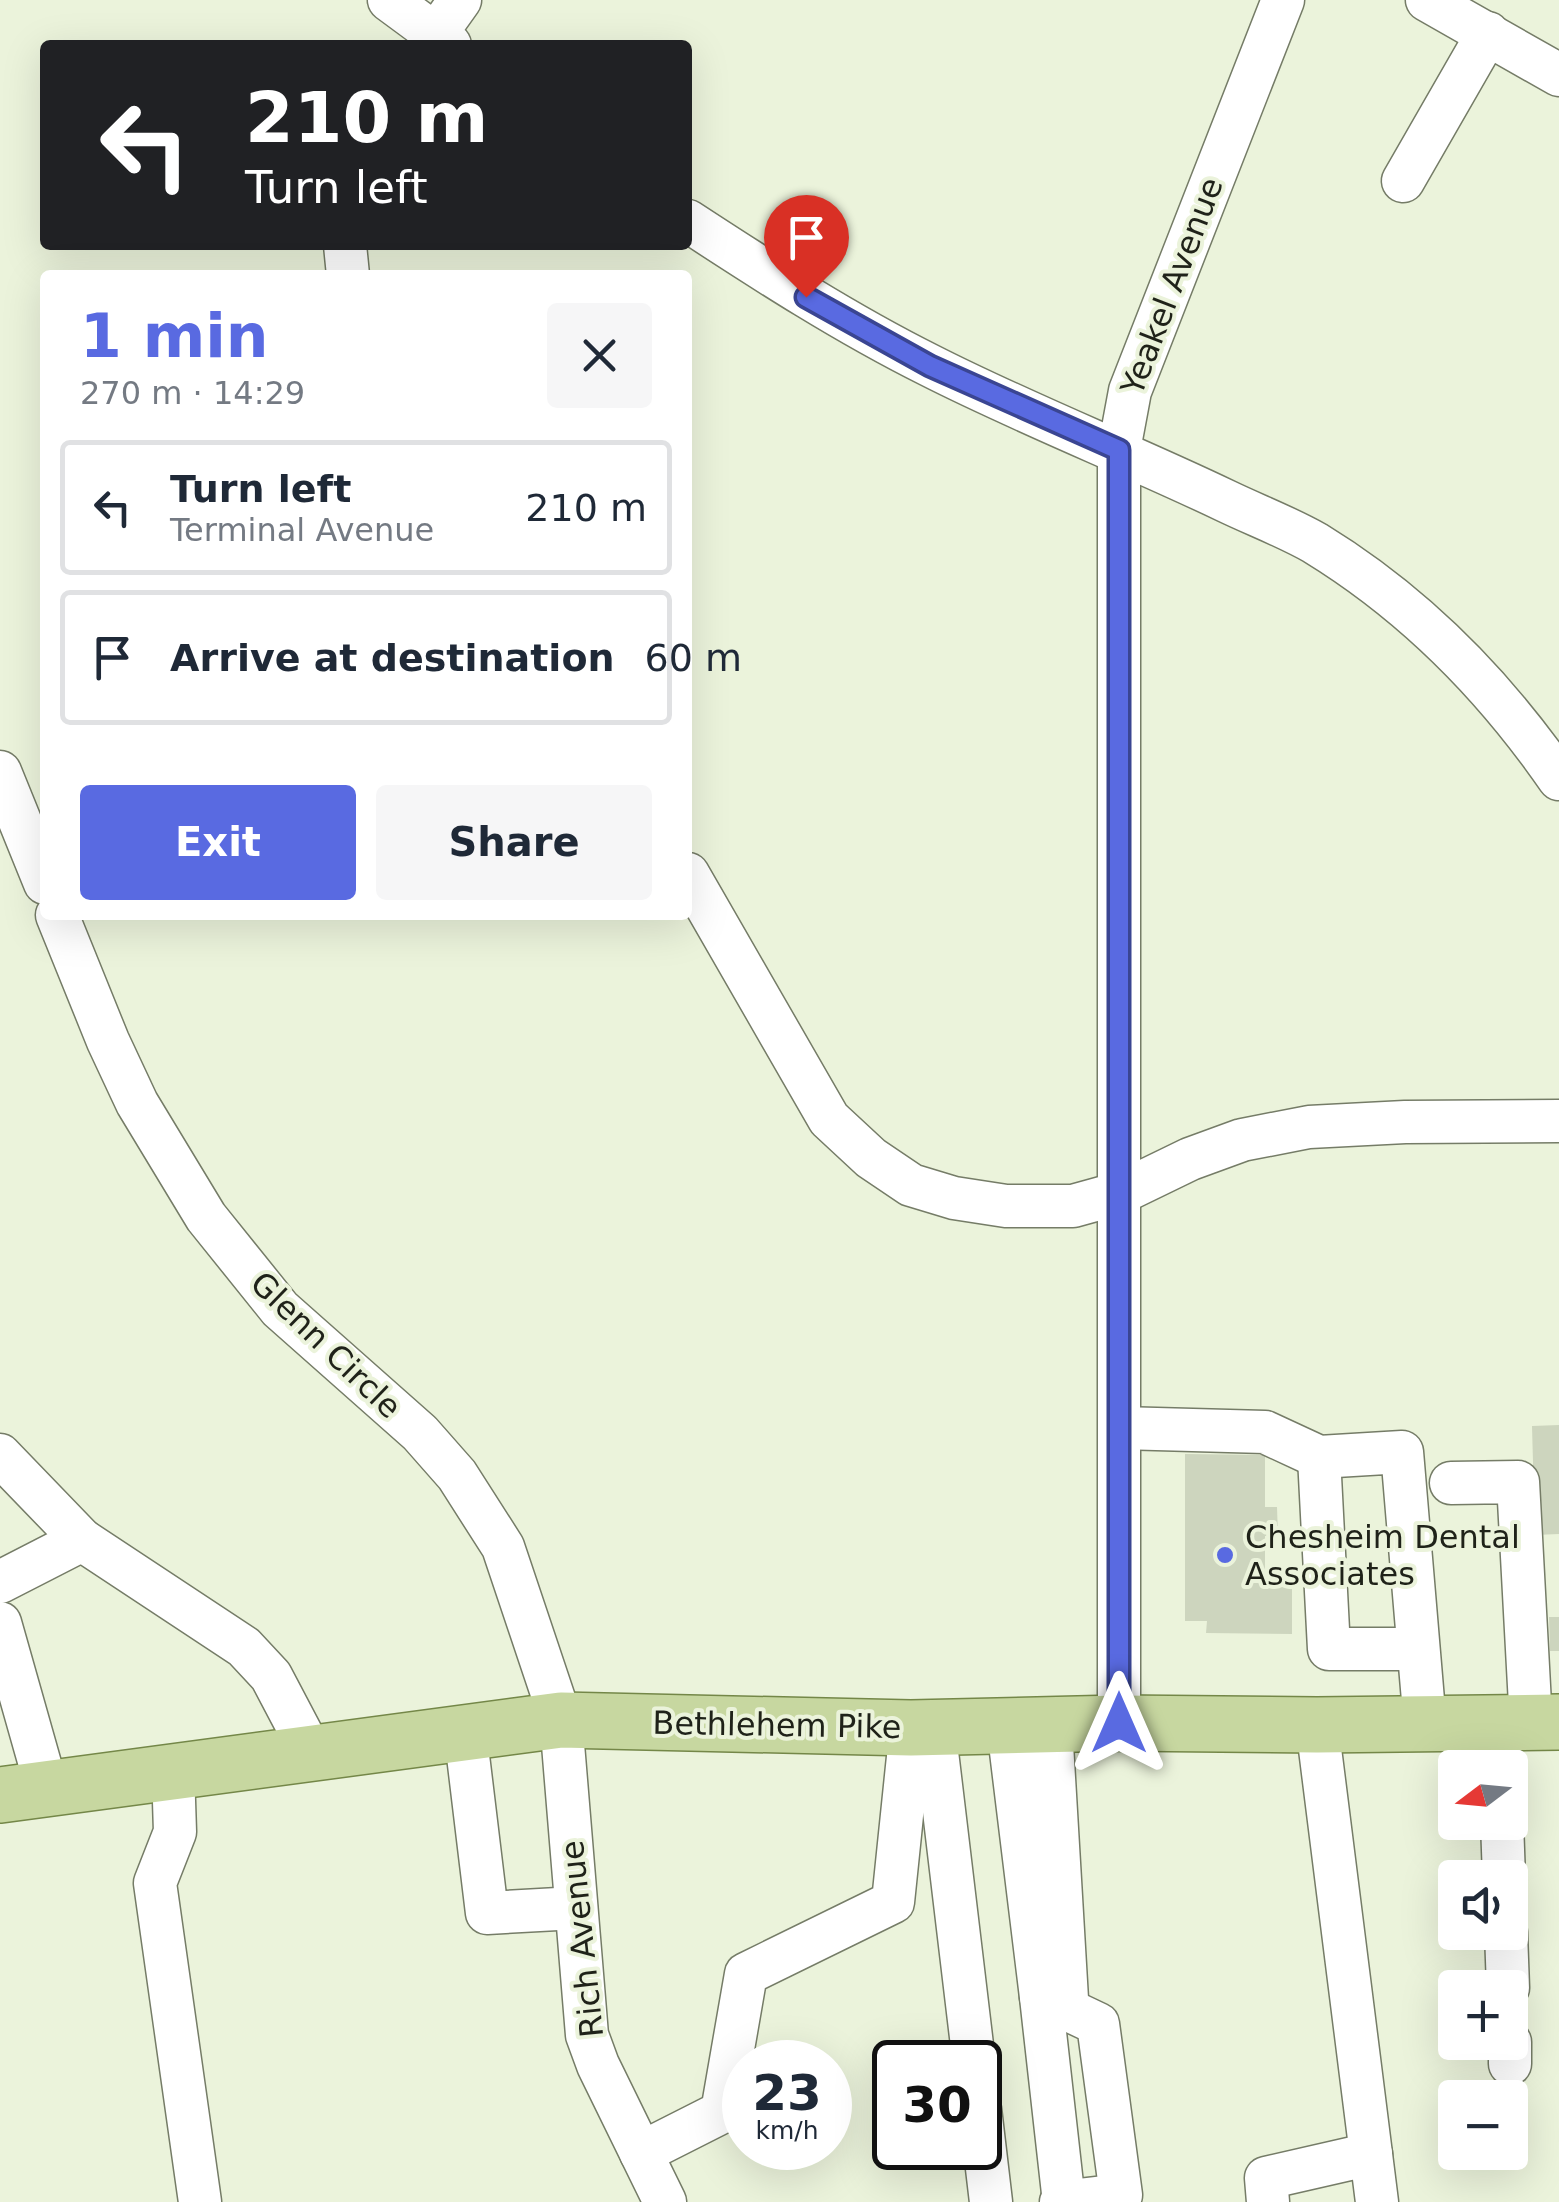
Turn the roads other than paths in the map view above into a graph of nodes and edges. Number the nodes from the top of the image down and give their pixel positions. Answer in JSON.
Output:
{"nodes":[{"id":1,"x":389,"y":0,"type":"edge"},
{"id":2,"x":460,"y":0,"type":"edge"},
{"id":3,"x":1283,"y":0,"type":"edge"},
{"id":4,"x":1427,"y":0,"type":"edge"},
{"id":5,"x":1488,"y":33,"type":"junction"},
{"id":6,"x":437,"y":40,"type":"edge"},
{"id":7,"x":439,"y":40,"type":"edge"},
{"id":8,"x":1559,"y":75,"type":"edge"},
{"id":9,"x":1403,"y":181,"type":"dead end"},
{"id":10,"x":692,"y":224,"type":"edge"},
{"id":11,"x":1119,"y":450,"type":"junction"},
{"id":12,"x":0,"y":772,"type":"edge"},
{"id":13,"x":1559,"y":778,"type":"edge"},
{"id":14,"x":40,"y":870,"type":"edge"},
{"id":15,"x":692,"y":881,"type":"edge"},
{"id":16,"x":59,"y":920,"type":"edge"},
{"id":17,"x":1559,"y":1121,"type":"edge"},
{"id":18,"x":1120,"y":1193,"type":"junction"},
{"id":19,"x":1120,"y":1428,"type":"junction"},
{"id":20,"x":0,"y":1455,"type":"edge"},
{"id":21,"x":1319,"y":1456,"type":"junction"},
{"id":22,"x":1451,"y":1483,"type":"dead end"},
{"id":23,"x":82,"y":1540,"type":"junction"},
{"id":24,"x":0,"y":1582,"type":"edge"},
{"id":25,"x":0,"y":1623,"type":"edge"},
{"id":26,"x":1418,"y":1649,"type":"junction"},
{"id":27,"x":560,"y":1720,"type":"junction"},
{"id":28,"x":1119,"y":1723,"type":"junction"},
{"id":29,"x":1425,"y":1724,"type":"junction"},
{"id":30,"x":1317,"y":1726,"type":"junction"},
{"id":31,"x":1030,"y":1727,"type":"junction"},
{"id":32,"x":922,"y":1728,"type":"junction"},
{"id":33,"x":465,"y":1731,"type":"junction"},
{"id":34,"x":1522,"y":1734,"type":"edge"},
{"id":35,"x":311,"y":1752,"type":"junction"},
{"id":36,"x":173,"y":1770,"type":"junction"},
{"id":37,"x":24,"y":1792,"type":"edge"},
{"id":38,"x":576,"y":1908,"type":"junction"},
{"id":39,"x":1054,"y":2003,"type":"junction"},
{"id":40,"x":971,"y":2040,"type":"edge"},
{"id":41,"x":641,"y":2153,"type":"junction"},
{"id":42,"x":1371,"y":2154,"type":"junction"},
{"id":43,"x":987,"y":2170,"type":"edge"},
{"id":44,"x":200,"y":2202,"type":"edge"},
{"id":45,"x":666,"y":2202,"type":"edge"},
{"id":46,"x":991,"y":2202,"type":"edge"},
{"id":47,"x":1062,"y":2202,"type":"edge"},
{"id":48,"x":1268,"y":2202,"type":"edge"},
{"id":49,"x":1377,"y":2202,"type":"edge"}],
"edges":[{"from":1,"to":6,"type":"street"},
{"from":2,"to":7,"type":"street"},
{"from":3,"to":11,"type":"street","name":"Yeakel Avenue"},
{"from":4,"to":5,"type":"street"},
{"from":5,"to":8,"type":"street"},
{"from":5,"to":9,"type":"street"},
{"from":10,"to":11,"type":"street"},
{"from":11,"to":13,"type":"street"},
{"from":11,"to":18,"type":"street","name":"Yeakel Avenue"},
{"from":12,"to":14,"type":"street"},
{"from":15,"to":18,"type":"street"},
{"from":16,"to":27,"type":"street","name":"Glenn Circle"},
{"from":17,"to":18,"type":"street"},
{"from":18,"to":19,"type":"street","name":"Yeakel Avenue"},
{"from":19,"to":21,"type":"street"},
{"from":19,"to":28,"type":"street","name":"Yeakel Avenue"},
{"from":20,"to":23,"type":"street"},
{"from":21,"to":26,"type":"street"},
{"from":21,"to":26,"type":"street"},
{"from":22,"to":34,"type":"street"},
{"from":23,"to":24,"type":"street"},
{"from":23,"to":35,"type":"street"},
{"from":25,"to":37,"type":"street"},
{"from":26,"to":29,"type":"street"},
{"from":27,"to":32,"type":"main road","name":"Bethlehem Pike"},
{"from":27,"to":33,"type":"main road","name":"Bethlehem Pike"},
{"from":27,"to":38,"type":"street","name":"Rich Avenue"},
{"from":28,"to":30,"type":"main road","name":"Bethlehem Pike"},
{"from":28,"to":31,"type":"main road","name":"Bethlehem Pike"},
{"from":29,"to":30,"type":"main road","name":"Bethlehem Pike"},
{"from":29,"to":34,"type":"main road","name":"Bethlehem Pike"},
{"from":30,"to":42,"type":"street"},
{"from":31,"to":32,"type":"main road","name":"Bethlehem Pike"},
{"from":31,"to":39,"type":"street"},
{"from":32,"to":40,"type":"street"},
{"from":32,"to":41,"type":"street"},
{"from":33,"to":35,"type":"main road","name":"Bethlehem Pike"},
{"from":33,"to":38,"type":"street"},
{"from":35,"to":36,"type":"main road","name":"Bethlehem Pike"},
{"from":36,"to":37,"type":"main road","name":"Bethlehem Pike"},
{"from":36,"to":44,"type":"street"},
{"from":38,"to":41,"type":"street","name":"Rich Avenue"},
{"from":39,"to":47,"type":"street"},
{"from":39,"to":47,"type":"street"},
{"from":41,"to":45,"type":"street","name":"Rich Avenue"},
{"from":42,"to":48,"type":"street"},
{"from":42,"to":49,"type":"street"},
{"from":43,"to":46,"type":"street"}]}
